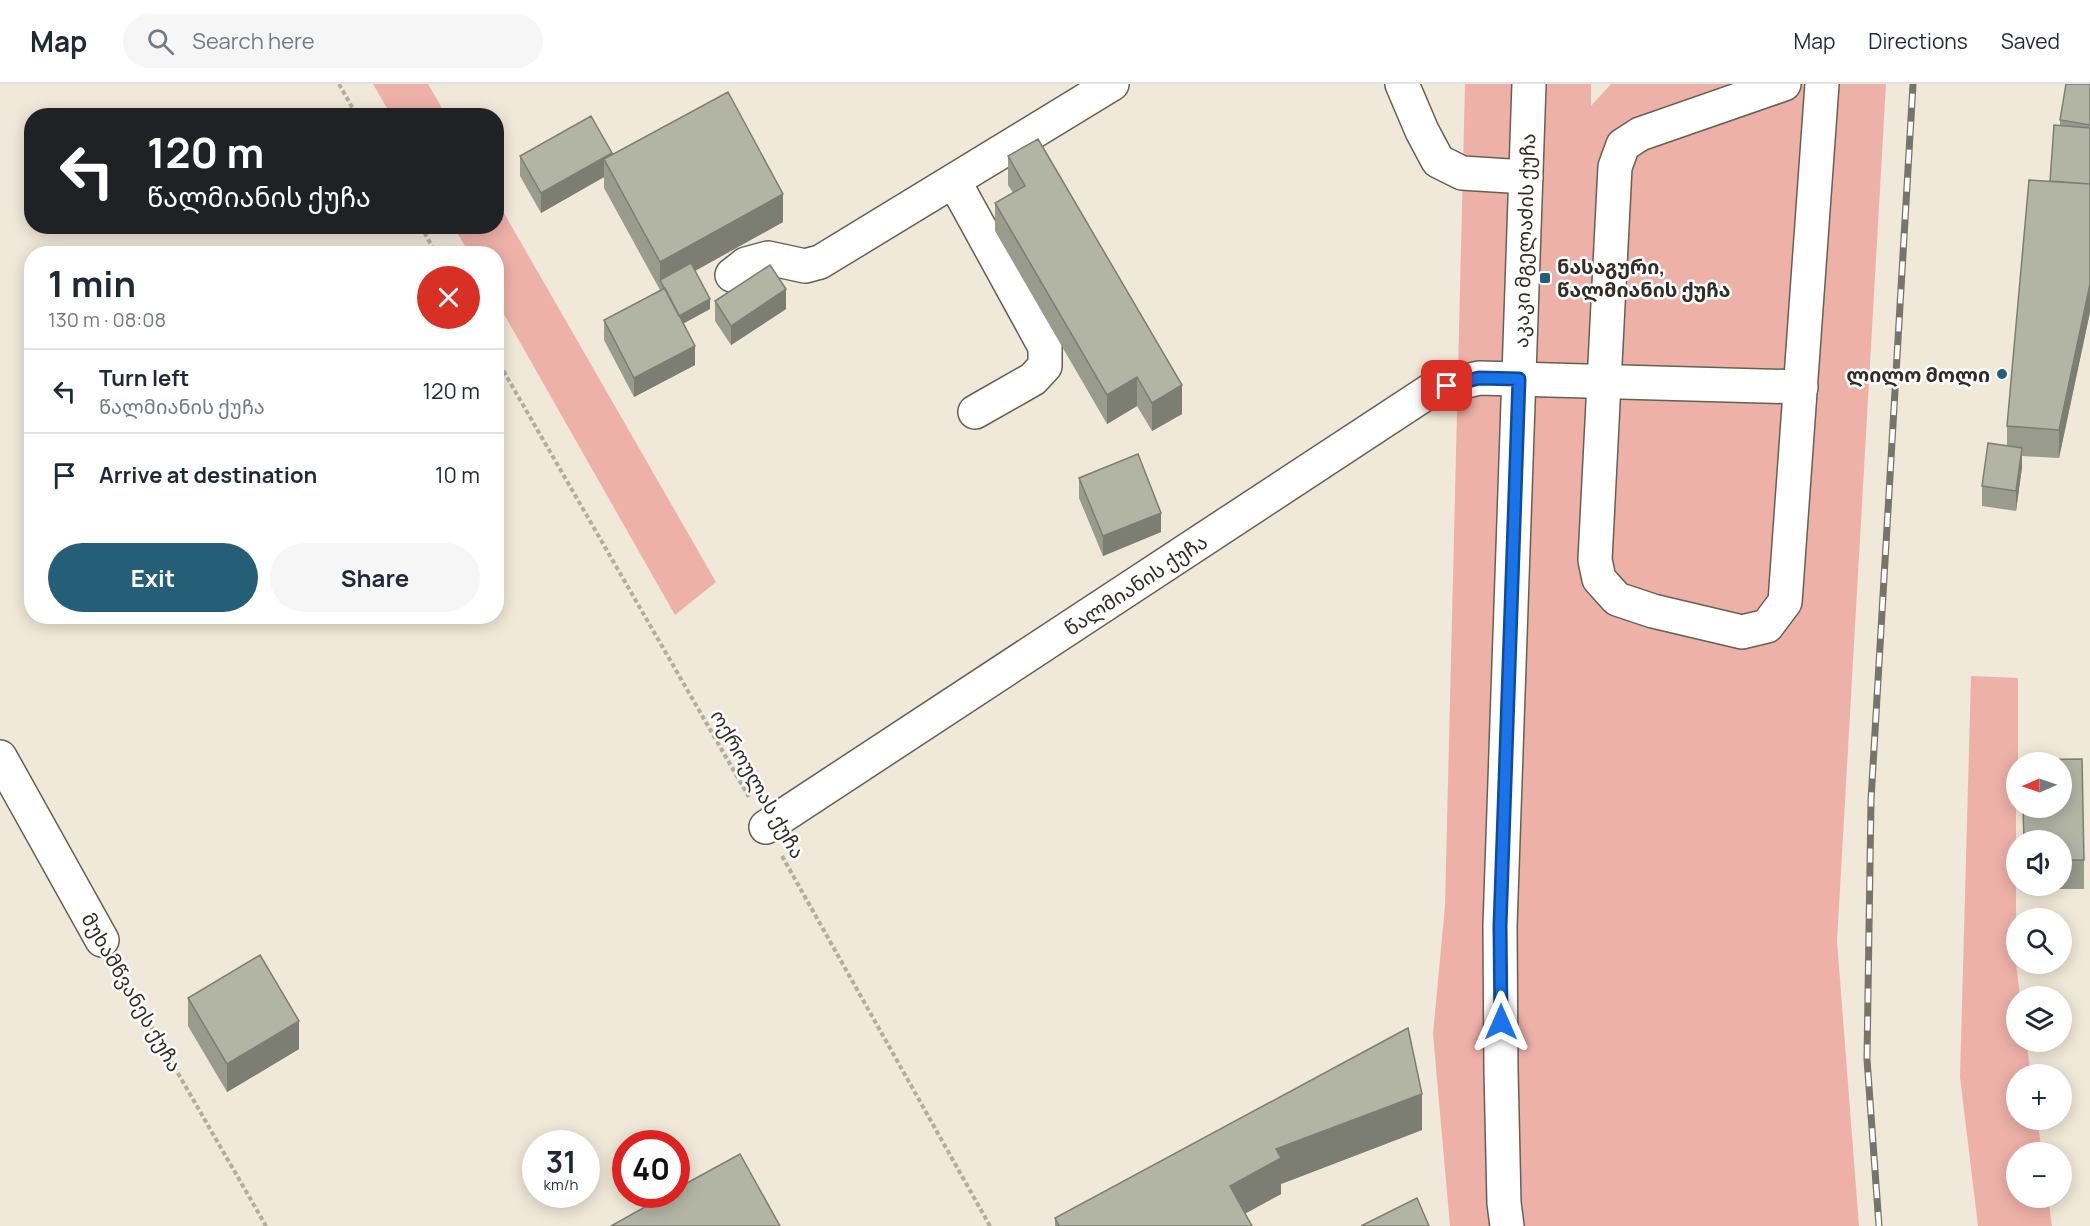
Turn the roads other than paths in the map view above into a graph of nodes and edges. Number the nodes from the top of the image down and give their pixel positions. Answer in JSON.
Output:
{"nodes":[{"id":1,"x":1112,"y":84,"type":"edge"},
{"id":2,"x":1402,"y":84,"type":"edge"},
{"id":3,"x":1529,"y":84,"type":"edge"},
{"id":4,"x":1784,"y":84,"type":"edge"},
{"id":5,"x":1822,"y":84,"type":"edge"},
{"id":6,"x":1526,"y":177,"type":"junction"},
{"id":7,"x":954,"y":180,"type":"junction"},
{"id":8,"x":732,"y":275,"type":"dead end"},
{"id":9,"x":1519,"y":379,"type":"junction"},
{"id":10,"x":1604,"y":380,"type":"junction"},
{"id":11,"x":1801,"y":387,"type":"junction"},
{"id":12,"x":975,"y":412,"type":"dead end"},
{"id":13,"x":0,"y":757,"type":"edge"},
{"id":14,"x":766,"y":827,"type":"road end"},
{"id":15,"x":102,"y":940,"type":"road end"},
{"id":16,"x":1507,"y":1226,"type":"edge"}],
"edges":[{"from":1,"to":7,"type":"street"},
{"from":2,"to":6,"type":"street"},
{"from":3,"to":6,"type":"street","name":"აკაკი მგელაძის ქუჩა"},
{"from":4,"to":10,"type":"street"},
{"from":5,"to":11,"type":"street"},
{"from":6,"to":9,"type":"street","name":"აკაკი მგელაძის ქუჩა"},
{"from":7,"to":8,"type":"street"},
{"from":7,"to":12,"type":"street"},
{"from":9,"to":10,"type":"street","name":"წალმიანის ქუჩა"},
{"from":9,"to":14,"type":"street","name":"წალმიანის ქუჩა"},
{"from":9,"to":16,"type":"street","name":"აკაკი მგელაძის ქუჩა"},
{"from":10,"to":11,"type":"street","name":"წალმიანის ქუჩა"},
{"from":10,"to":11,"type":"street"},
{"from":13,"to":15,"type":"street","name":"მუხამწვანეს ქუჩა"}]}
